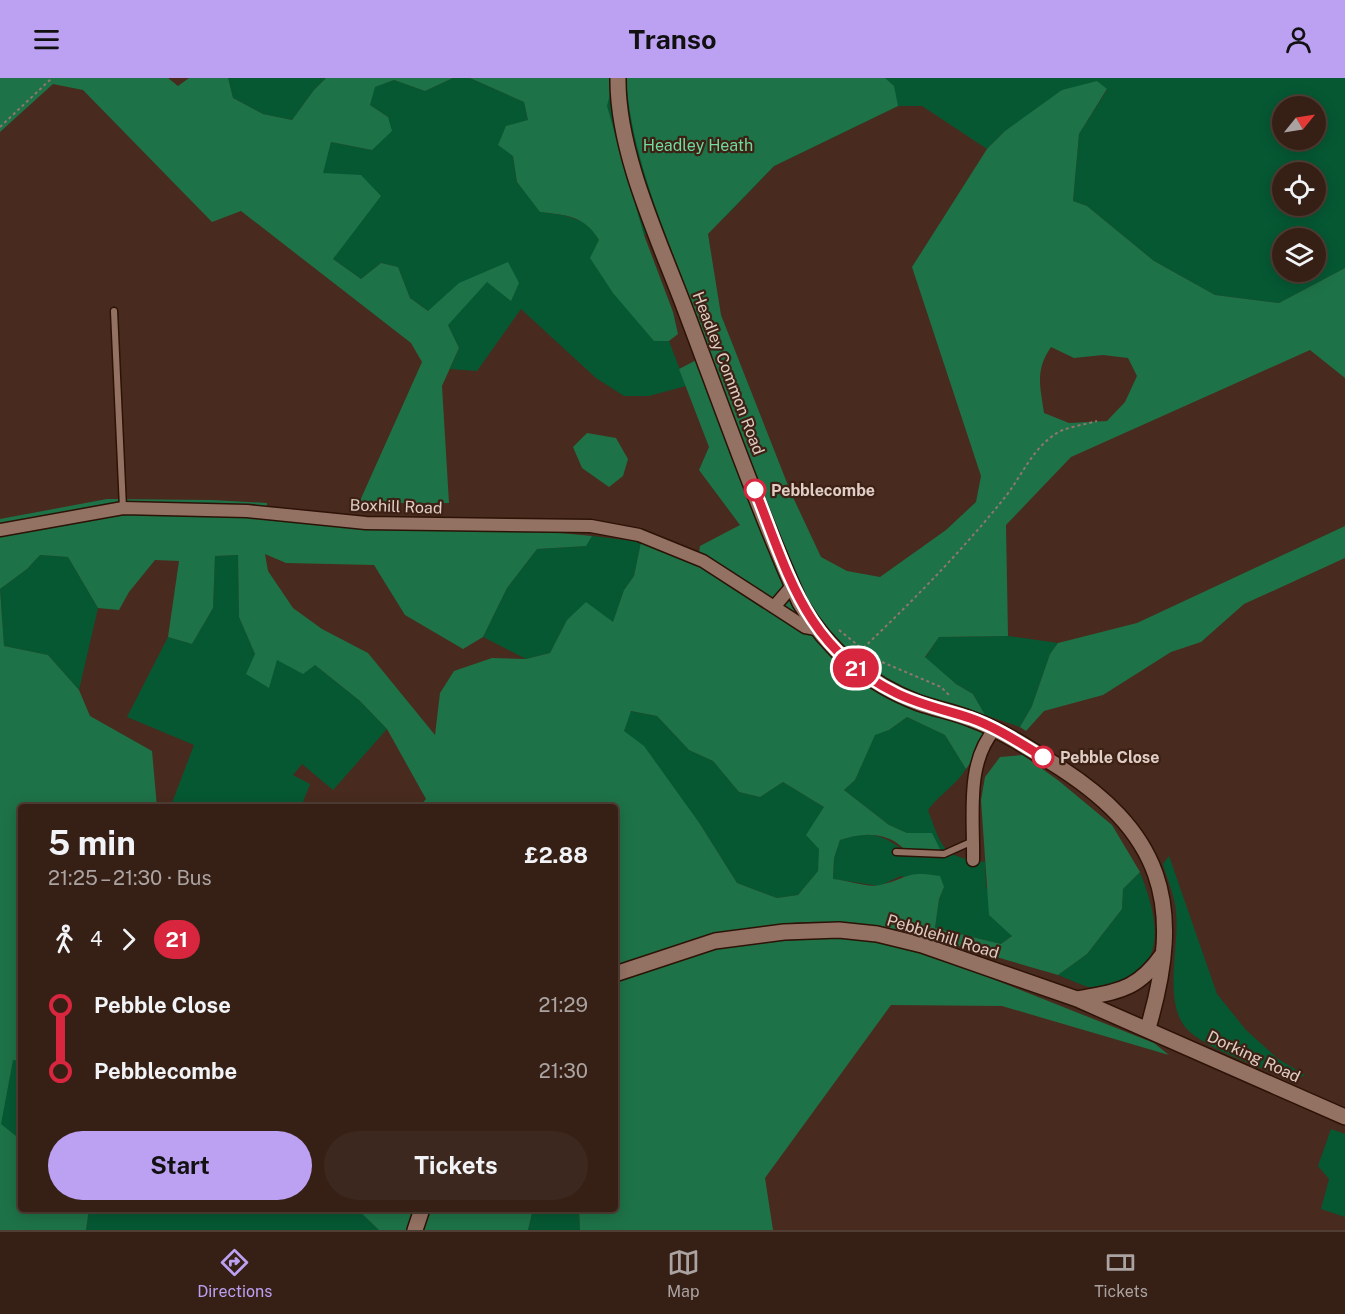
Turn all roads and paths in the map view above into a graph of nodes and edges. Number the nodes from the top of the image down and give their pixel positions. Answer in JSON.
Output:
{"nodes":[{"id":1,"x":52,"y":78,"type":"edge"},
{"id":2,"x":618,"y":78,"type":"edge"},
{"id":3,"x":0,"y":127,"type":"edge"},
{"id":4,"x":114,"y":311,"type":"dead end"},
{"id":5,"x":1097,"y":421,"type":"dead end"},
{"id":6,"x":123,"y":508,"type":"junction"},
{"id":7,"x":0,"y":530,"type":"edge"},
{"id":8,"x":792,"y":585,"type":"junction"},
{"id":9,"x":774,"y":607,"type":"junction"},
{"id":10,"x":835,"y":627,"type":"dead end"},
{"id":11,"x":816,"y":629,"type":"junction"},
{"id":12,"x":861,"y":649,"type":"junction"},
{"id":13,"x":848,"y":662,"type":"junction"},
{"id":14,"x":972,"y":719,"type":"junction"},
{"id":15,"x":994,"y":729,"type":"junction"},
{"id":16,"x":973,"y":840,"type":"junction"},
{"id":17,"x":897,"y":852,"type":"dead end"},
{"id":18,"x":973,"y":860,"type":"dead end"},
{"id":19,"x":1165,"y":952,"type":"junction"},
{"id":20,"x":618,"y":973,"type":"edge"},
{"id":21,"x":1077,"y":999,"type":"junction"},
{"id":22,"x":1148,"y":1028,"type":"junction"},
{"id":23,"x":1345,"y":1117,"type":"edge"},
{"id":24,"x":421,"y":1212,"type":"edge"},
{"id":25,"x":416,"y":1230,"type":"edge"}],
"edges":[{"from":1,"to":3,"type":"path"},
{"from":2,"to":8,"type":"main road","name":"Headley Common Road"},
{"from":4,"to":6,"type":"lane"},
{"from":5,"to":12,"type":"path"},
{"from":6,"to":7,"type":"street","name":"Boxhill Road"},
{"from":6,"to":9,"type":"street","name":"Boxhill Road"},
{"from":8,"to":9,"type":"street"},
{"from":8,"to":11,"type":"main road","name":"Headley Common Road"},
{"from":9,"to":11,"type":"street","name":"Boxhill Road"},
{"from":10,"to":12,"type":"path"},
{"from":11,"to":13,"type":"main road","name":"Headley Common Road"},
{"from":12,"to":13,"type":"path"},
{"from":12,"to":14,"type":"path"},
{"from":13,"to":14,"type":"main road","name":"Headley Common Road"},
{"from":14,"to":15,"type":"main road","name":"Headley Common Road"},
{"from":15,"to":16,"type":"street"},
{"from":15,"to":19,"type":"main road","name":"Headley Common Road"},
{"from":16,"to":17,"type":"lane"},
{"from":16,"to":18,"type":"street"},
{"from":19,"to":21,"type":"main road"},
{"from":19,"to":22,"type":"main road","name":"Headley Common Road"},
{"from":20,"to":21,"type":"main road","name":"Pebblehill Road"},
{"from":21,"to":22,"type":"main road","name":"Pebblehill Road"},
{"from":22,"to":23,"type":"main road","name":"Dorking Road"},
{"from":24,"to":25,"type":"main road"}]}
